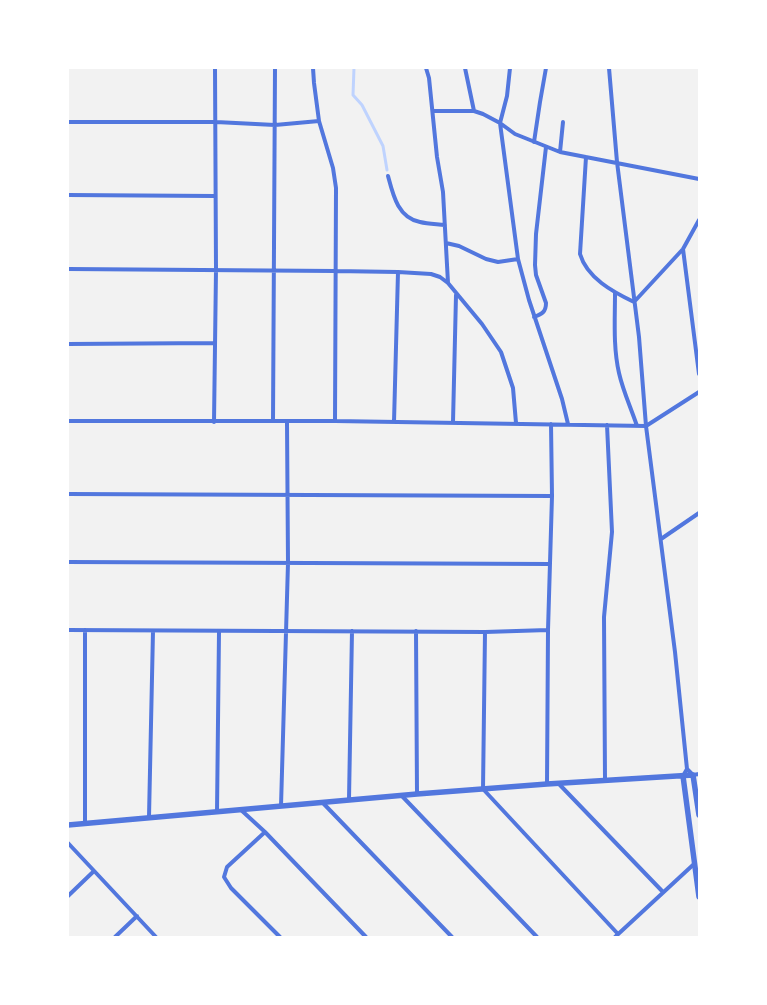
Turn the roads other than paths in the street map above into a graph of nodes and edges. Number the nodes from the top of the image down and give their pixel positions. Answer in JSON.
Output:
{"nodes":[{"id":1,"x":216,"y":68,"type":"edge"},
{"id":2,"x":275,"y":68,"type":"edge"},
{"id":3,"x":314,"y":68,"type":"edge"},
{"id":4,"x":426,"y":68,"type":"edge"},
{"id":5,"x":465,"y":68,"type":"edge"},
{"id":6,"x":510,"y":68,"type":"edge"},
{"id":7,"x":546,"y":68,"type":"edge"},
{"id":8,"x":609,"y":68,"type":"edge"},
{"id":9,"x":433,"y":111,"type":"junction"},
{"id":10,"x":474,"y":111,"type":"junction"},
{"id":11,"x":319,"y":121,"type":"junction"},
{"id":12,"x":68,"y":122,"type":"edge"},
{"id":13,"x":216,"y":122,"type":"junction"},
{"id":14,"x":563,"y":122,"type":"dead end"},
{"id":15,"x":500,"y":123,"type":"junction"},
{"id":16,"x":275,"y":125,"type":"junction"},
{"id":17,"x":534,"y":142,"type":"junction"},
{"id":18,"x":546,"y":147,"type":"junction"},
{"id":19,"x":560,"y":152,"type":"junction"},
{"id":20,"x":586,"y":157,"type":"junction"},
{"id":21,"x":618,"y":162,"type":"junction"},
{"id":22,"x":388,"y":176,"type":"dead end"},
{"id":23,"x":699,"y":179,"type":"edge"},
{"id":24,"x":68,"y":195,"type":"edge"},
{"id":25,"x":215,"y":196,"type":"junction"},
{"id":26,"x":699,"y":220,"type":"edge"},
{"id":27,"x":445,"y":225,"type":"junction"},
{"id":28,"x":446,"y":243,"type":"junction"},
{"id":29,"x":683,"y":249,"type":"junction"},
{"id":30,"x":518,"y":259,"type":"junction"},
{"id":31,"x":68,"y":269,"type":"edge"},
{"id":32,"x":216,"y":270,"type":"junction"},
{"id":33,"x":275,"y":270,"type":"junction"},
{"id":34,"x":336,"y":271,"type":"junction"},
{"id":35,"x":398,"y":272,"type":"junction"},
{"id":36,"x":448,"y":283,"type":"junction"},
{"id":37,"x":615,"y":292,"type":"junction"},
{"id":38,"x":456,"y":295,"type":"junction"},
{"id":39,"x":634,"y":302,"type":"junction"},
{"id":40,"x":534,"y":317,"type":"junction"},
{"id":41,"x":215,"y":343,"type":"junction"},
{"id":42,"x":68,"y":344,"type":"edge"},
{"id":43,"x":699,"y":374,"type":"edge"},
{"id":44,"x":699,"y":392,"type":"edge"},
{"id":45,"x":335,"y":421,"type":"junction"},
{"id":46,"x":68,"y":422,"type":"edge"},
{"id":47,"x":214,"y":422,"type":"junction"},
{"id":48,"x":273,"y":422,"type":"junction"},
{"id":49,"x":287,"y":422,"type":"junction"},
{"id":50,"x":394,"y":422,"type":"junction"},
{"id":51,"x":453,"y":422,"type":"junction"},
{"id":52,"x":516,"y":423,"type":"junction"},
{"id":53,"x":551,"y":424,"type":"junction"},
{"id":54,"x":568,"y":424,"type":"junction"},
{"id":55,"x":607,"y":425,"type":"junction"},
{"id":56,"x":637,"y":426,"type":"junction"},
{"id":57,"x":646,"y":426,"type":"junction"},
{"id":58,"x":68,"y":494,"type":"edge"},
{"id":59,"x":288,"y":494,"type":"junction"},
{"id":60,"x":552,"y":496,"type":"junction"},
{"id":61,"x":699,"y":513,"type":"edge"},
{"id":62,"x":661,"y":539,"type":"junction"},
{"id":63,"x":68,"y":562,"type":"edge"},
{"id":64,"x":288,"y":563,"type":"junction"},
{"id":65,"x":550,"y":564,"type":"junction"},
{"id":66,"x":68,"y":630,"type":"edge"},
{"id":67,"x":85,"y":630,"type":"junction"},
{"id":68,"x":285,"y":630,"type":"junction"},
{"id":69,"x":548,"y":630,"type":"junction"},
{"id":70,"x":153,"y":631,"type":"junction"},
{"id":71,"x":352,"y":631,"type":"junction"},
{"id":72,"x":416,"y":631,"type":"junction"},
{"id":73,"x":219,"y":632,"type":"junction"},
{"id":74,"x":485,"y":632,"type":"junction"},
{"id":75,"x":687,"y":769,"type":"junction"},
{"id":76,"x":696,"y":775,"type":"edge"},
{"id":77,"x":683,"y":776,"type":"junction"},
{"id":78,"x":605,"y":780,"type":"junction"},
{"id":79,"x":546,"y":784,"type":"junction"},
{"id":80,"x":559,"y":784,"type":"junction"},
{"id":81,"x":482,"y":789,"type":"junction"},
{"id":82,"x":417,"y":794,"type":"junction"},
{"id":83,"x":402,"y":795,"type":"junction"},
{"id":84,"x":349,"y":800,"type":"junction"},
{"id":85,"x":322,"y":802,"type":"junction"},
{"id":86,"x":281,"y":806,"type":"junction"},
{"id":87,"x":239,"y":809,"type":"junction"},
{"id":88,"x":217,"y":812,"type":"junction"},
{"id":89,"x":699,"y":815,"type":"edge"},
{"id":90,"x":149,"y":817,"type":"junction"},
{"id":91,"x":85,"y":823,"type":"junction"},
{"id":92,"x":68,"y":825,"type":"edge"},
{"id":93,"x":265,"y":832,"type":"junction"},
{"id":94,"x":68,"y":843,"type":"edge"},
{"id":95,"x":694,"y":864,"type":"junction"},
{"id":96,"x":94,"y":871,"type":"junction"},
{"id":97,"x":663,"y":892,"type":"junction"},
{"id":98,"x":68,"y":896,"type":"edge"},
{"id":99,"x":699,"y":897,"type":"edge"},
{"id":100,"x":137,"y":916,"type":"junction"},
{"id":101,"x":616,"y":935,"type":"edge"},
{"id":102,"x":115,"y":937,"type":"edge"},
{"id":103,"x":156,"y":937,"type":"edge"},
{"id":104,"x":280,"y":937,"type":"edge"},
{"id":105,"x":366,"y":937,"type":"edge"},
{"id":106,"x":452,"y":937,"type":"edge"},
{"id":107,"x":537,"y":937,"type":"edge"}],
"edges":[{"from":1,"to":13,"type":"street"},
{"from":2,"to":16,"type":"street"},
{"from":3,"to":11,"type":"street"},
{"from":4,"to":9,"type":"street"},
{"from":5,"to":10,"type":"street"},
{"from":6,"to":15,"type":"street"},
{"from":7,"to":17,"type":"street"},
{"from":8,"to":21,"type":"street"},
{"from":9,"to":10,"type":"street"},
{"from":9,"to":27,"type":"street"},
{"from":10,"to":15,"type":"street"},
{"from":11,"to":16,"type":"street"},
{"from":11,"to":34,"type":"street"},
{"from":12,"to":13,"type":"street"},
{"from":13,"to":16,"type":"street"},
{"from":13,"to":25,"type":"street"},
{"from":14,"to":19,"type":"street"},
{"from":15,"to":17,"type":"street"},
{"from":15,"to":30,"type":"street"},
{"from":16,"to":33,"type":"street"},
{"from":17,"to":18,"type":"street"},
{"from":18,"to":19,"type":"street"},
{"from":18,"to":40,"type":"street"},
{"from":19,"to":20,"type":"street"},
{"from":20,"to":21,"type":"street"},
{"from":20,"to":37,"type":"street"},
{"from":21,"to":23,"type":"street"},
{"from":21,"to":39,"type":"street"},
{"from":22,"to":27,"type":"street"},
{"from":24,"to":25,"type":"street"},
{"from":25,"to":32,"type":"street"},
{"from":26,"to":29,"type":"street"},
{"from":27,"to":28,"type":"street"},
{"from":28,"to":30,"type":"street"},
{"from":28,"to":36,"type":"street"},
{"from":29,"to":39,"type":"street"},
{"from":29,"to":43,"type":"street"},
{"from":30,"to":40,"type":"street"},
{"from":31,"to":32,"type":"street"},
{"from":32,"to":33,"type":"street"},
{"from":32,"to":41,"type":"street"},
{"from":33,"to":34,"type":"street"},
{"from":33,"to":48,"type":"street"},
{"from":34,"to":35,"type":"street"},
{"from":34,"to":45,"type":"street"},
{"from":35,"to":36,"type":"street"},
{"from":35,"to":50,"type":"street"},
{"from":36,"to":38,"type":"street"},
{"from":37,"to":39,"type":"street"},
{"from":37,"to":56,"type":"street"},
{"from":38,"to":51,"type":"street"},
{"from":38,"to":52,"type":"street"},
{"from":39,"to":57,"type":"street"},
{"from":40,"to":54,"type":"street"},
{"from":41,"to":42,"type":"street"},
{"from":41,"to":47,"type":"street"},
{"from":44,"to":57,"type":"street"},
{"from":45,"to":49,"type":"street"},
{"from":45,"to":50,"type":"street"},
{"from":46,"to":47,"type":"street"},
{"from":47,"to":48,"type":"street"},
{"from":48,"to":49,"type":"street"},
{"from":49,"to":59,"type":"street"},
{"from":50,"to":51,"type":"street"},
{"from":51,"to":52,"type":"street"},
{"from":52,"to":53,"type":"street"},
{"from":53,"to":54,"type":"street"},
{"from":53,"to":60,"type":"street"},
{"from":54,"to":55,"type":"street"},
{"from":55,"to":56,"type":"street"},
{"from":55,"to":78,"type":"street"},
{"from":56,"to":57,"type":"street"},
{"from":57,"to":62,"type":"street"},
{"from":58,"to":59,"type":"street"},
{"from":59,"to":60,"type":"street"},
{"from":59,"to":64,"type":"street"},
{"from":60,"to":65,"type":"street"},
{"from":61,"to":62,"type":"street"},
{"from":62,"to":75,"type":"street"},
{"from":63,"to":64,"type":"street"},
{"from":64,"to":65,"type":"street"},
{"from":64,"to":68,"type":"street"},
{"from":65,"to":69,"type":"street"},
{"from":66,"to":67,"type":"street"},
{"from":67,"to":70,"type":"street"},
{"from":67,"to":91,"type":"street"},
{"from":68,"to":71,"type":"street"},
{"from":68,"to":73,"type":"street"},
{"from":68,"to":86,"type":"street"},
{"from":69,"to":74,"type":"street"},
{"from":69,"to":79,"type":"street"},
{"from":70,"to":73,"type":"street"},
{"from":70,"to":90,"type":"street"},
{"from":71,"to":72,"type":"street"},
{"from":71,"to":84,"type":"street"},
{"from":72,"to":74,"type":"street"},
{"from":72,"to":82,"type":"street"},
{"from":73,"to":88,"type":"street"},
{"from":74,"to":81,"type":"street"},
{"from":75,"to":76,"type":"street"},
{"from":75,"to":77,"type":"street"},
{"from":76,"to":77,"type":"street"},
{"from":76,"to":89,"type":"street"},
{"from":77,"to":78,"type":"street"},
{"from":77,"to":95,"type":"street"},
{"from":78,"to":80,"type":"street"},
{"from":79,"to":80,"type":"street"},
{"from":79,"to":81,"type":"street"},
{"from":80,"to":97,"type":"street"},
{"from":81,"to":82,"type":"street"},
{"from":81,"to":101,"type":"street"},
{"from":82,"to":83,"type":"street"},
{"from":83,"to":84,"type":"street"},
{"from":83,"to":107,"type":"street"},
{"from":84,"to":85,"type":"street"},
{"from":85,"to":86,"type":"street"},
{"from":85,"to":106,"type":"street"},
{"from":86,"to":87,"type":"street"},
{"from":87,"to":88,"type":"street"},
{"from":87,"to":93,"type":"street"},
{"from":88,"to":90,"type":"street"},
{"from":90,"to":91,"type":"street"},
{"from":91,"to":92,"type":"street"},
{"from":93,"to":104,"type":"street"},
{"from":93,"to":105,"type":"street"},
{"from":94,"to":96,"type":"street"},
{"from":95,"to":97,"type":"street"},
{"from":95,"to":99,"type":"street"},
{"from":96,"to":98,"type":"street"},
{"from":96,"to":100,"type":"street"},
{"from":97,"to":101,"type":"street"},
{"from":100,"to":102,"type":"street"},
{"from":100,"to":103,"type":"street"}]}
